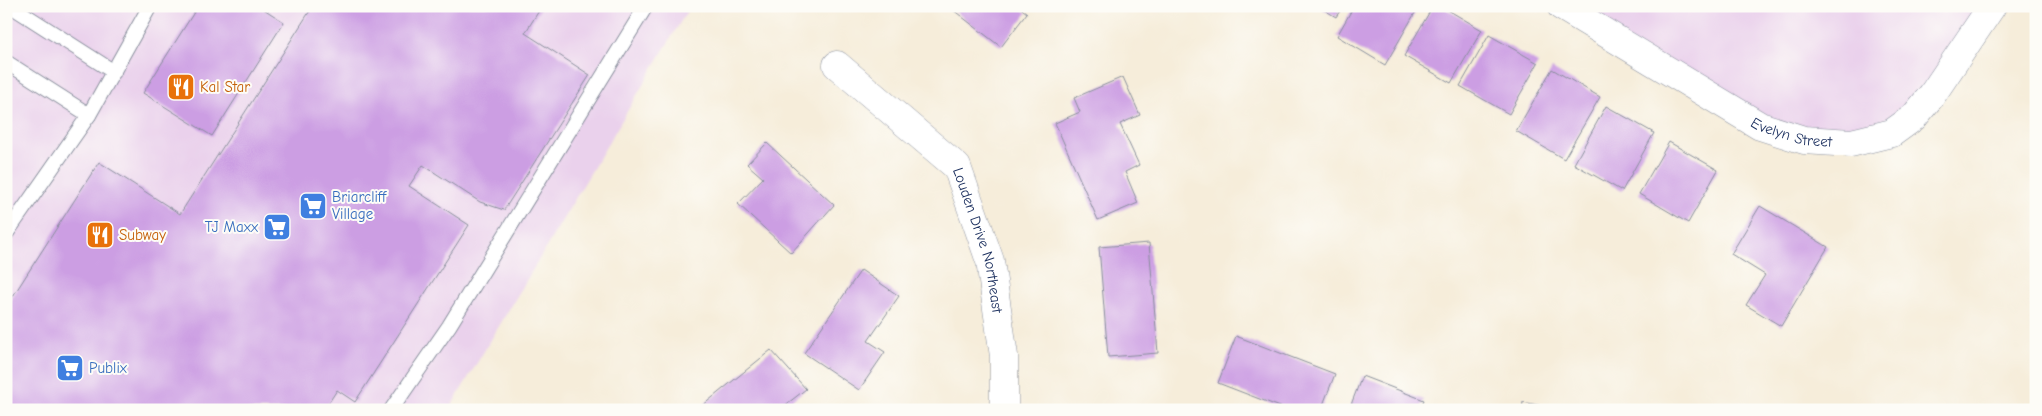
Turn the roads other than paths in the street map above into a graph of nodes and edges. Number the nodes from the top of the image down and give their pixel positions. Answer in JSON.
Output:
{"nodes":[{"id":1,"x":11,"y":6,"type":"edge"},
{"id":2,"x":150,"y":6,"type":"edge"},
{"id":3,"x":646,"y":6,"type":"edge"},
{"id":4,"x":1561,"y":6,"type":"edge"},
{"id":5,"x":1992,"y":6,"type":"edge"},
{"id":6,"x":6,"y":62,"type":"edge"},
{"id":7,"x":837,"y":65,"type":"dead end"},
{"id":8,"x":114,"y":72,"type":"junction"},
{"id":9,"x":90,"y":115,"type":"junction"},
{"id":10,"x":6,"y":234,"type":"edge"},
{"id":11,"x":391,"y":410,"type":"edge"},
{"id":12,"x":1004,"y":410,"type":"edge"}],
"edges":[{"from":1,"to":8,"type":"lane"},
{"from":2,"to":8,"type":"lane"},
{"from":3,"to":11,"type":"lane"},
{"from":4,"to":5,"type":"street","name":"Evelyn Street"},
{"from":6,"to":9,"type":"lane"},
{"from":7,"to":12,"type":"street","name":"Louden Drive Northeast"},
{"from":8,"to":9,"type":"lane"},
{"from":9,"to":10,"type":"lane"}]}
